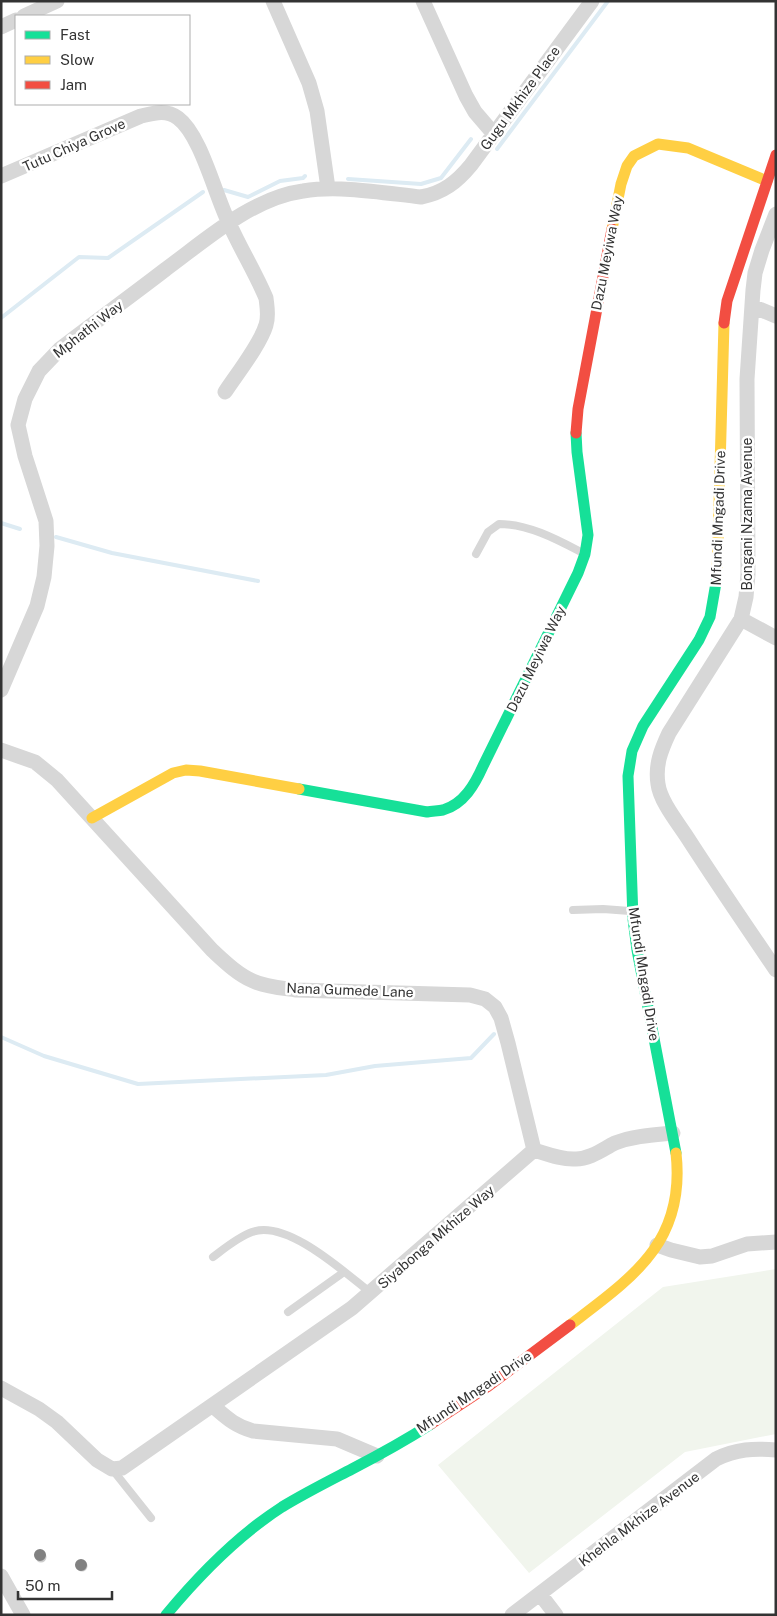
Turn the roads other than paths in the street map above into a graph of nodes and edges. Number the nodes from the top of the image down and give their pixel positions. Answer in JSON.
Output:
{"nodes":[{"id":1,"x":57,"y":1,"type":"edge"},
{"id":2,"x":272,"y":1,"type":"edge"},
{"id":3,"x":423,"y":1,"type":"edge"},
{"id":4,"x":592,"y":1,"type":"edge"},
{"id":5,"x":26,"y":15,"type":"edge"},
{"id":6,"x":15,"y":20,"type":"edge"},
{"id":7,"x":1,"y":27,"type":"edge"},
{"id":8,"x":493,"y":134,"type":"junction"},
{"id":9,"x":776,"y":155,"type":"edge"},
{"id":10,"x":1,"y":176,"type":"edge"},
{"id":11,"x":766,"y":181,"type":"junction"},
{"id":12,"x":328,"y":188,"type":"junction"},
{"id":13,"x":444,"y":190,"type":"joint"},
{"id":14,"x":776,"y":214,"type":"edge"},
{"id":15,"x":228,"y":222,"type":"junction"},
{"id":16,"x":752,"y":306,"type":"junction"},
{"id":17,"x":776,"y":316,"type":"edge"},
{"id":18,"x":225,"y":392,"type":"dead end"},
{"id":19,"x":476,"y":554,"type":"dead end"},
{"id":20,"x":585,"y":554,"type":"junction"},
{"id":21,"x":742,"y":619,"type":"junction"},
{"id":22,"x":776,"y":638,"type":"edge"},
{"id":23,"x":1,"y":690,"type":"edge"},
{"id":24,"x":1,"y":750,"type":"edge"},
{"id":25,"x":92,"y":818,"type":"junction"},
{"id":26,"x":573,"y":910,"type":"dead end"},
{"id":27,"x":632,"y":911,"type":"junction"},
{"id":28,"x":776,"y":970,"type":"edge"},
{"id":29,"x":673,"y":1133,"type":"junction"},
{"id":30,"x":534,"y":1150,"type":"junction"},
{"id":31,"x":776,"y":1242,"type":"edge"},
{"id":32,"x":657,"y":1245,"type":"junction"},
{"id":33,"x":213,"y":1257,"type":"dead end"},
{"id":34,"x":344,"y":1272,"type":"junction"},
{"id":35,"x":371,"y":1293,"type":"junction"},
{"id":36,"x":288,"y":1312,"type":"dead end"},
{"id":37,"x":1,"y":1388,"type":"edge"},
{"id":38,"x":213,"y":1406,"type":"junction"},
{"id":39,"x":776,"y":1450,"type":"edge"},
{"id":40,"x":377,"y":1456,"type":"junction"},
{"id":41,"x":112,"y":1469,"type":"junction"},
{"id":42,"x":151,"y":1518,"type":"dead end"},
{"id":43,"x":1,"y":1576,"type":"edge"},
{"id":44,"x":540,"y":1594,"type":"junction"},
{"id":45,"x":23,"y":1615,"type":"edge"},
{"id":46,"x":166,"y":1615,"type":"edge"},
{"id":47,"x":512,"y":1615,"type":"edge"},
{"id":48,"x":556,"y":1615,"type":"edge"}],
"edges":[{"from":1,"to":5,"type":"street"},
{"from":2,"to":12,"type":"street"},
{"from":3,"to":8,"type":"street"},
{"from":4,"to":8,"type":"street","name":"Gugu Mkhize Place"},
{"from":6,"to":7,"type":"street"},
{"from":8,"to":13,"type":"street","name":"Gugu Mkhize Place"},
{"from":9,"to":11,"type":"street","name":"Mfundi Mngadi Drive"},
{"from":10,"to":15,"type":"street","name":"Tutu Chiya Grove"},
{"from":11,"to":20,"type":"street","name":"Dazu Meyiwa Way"},
{"from":11,"to":27,"type":"street","name":"Mfundi Mngadi Drive"},
{"from":12,"to":13,"type":"street","name":"Mphathi Way"},
{"from":12,"to":15,"type":"street","name":"Mphathi Way"},
{"from":14,"to":16,"type":"street","name":"Bongani Nzama Avenue"},
{"from":15,"to":18,"type":"street","name":"Tutu Chiya Grove"},
{"from":15,"to":23,"type":"street","name":"Mphathi Way"},
{"from":16,"to":17,"type":"street"},
{"from":16,"to":21,"type":"street","name":"Bongani Nzama Avenue"},
{"from":19,"to":20,"type":"lane"},
{"from":20,"to":25,"type":"street","name":"Dazu Meyiwa Way"},
{"from":21,"to":22,"type":"street"},
{"from":21,"to":28,"type":"street","name":"Bongani Nzama Avenue"},
{"from":24,"to":25,"type":"street"},
{"from":25,"to":30,"type":"street","name":"Nana Gumede Lane"},
{"from":26,"to":27,"type":"lane"},
{"from":27,"to":29,"type":"street","name":"Mfundi Mngadi Drive"},
{"from":29,"to":30,"type":"street"},
{"from":29,"to":32,"type":"street","name":"Mfundi Mngadi Drive"},
{"from":30,"to":35,"type":"street","name":"Siyabonga Mkhize Way"},
{"from":31,"to":32,"type":"street"},
{"from":32,"to":40,"type":"street","name":"Mfundi Mngadi Drive"},
{"from":33,"to":34,"type":"lane"},
{"from":34,"to":35,"type":"lane"},
{"from":34,"to":36,"type":"lane"},
{"from":35,"to":38,"type":"street","name":"Siyabonga Mkhize Way"},
{"from":37,"to":41,"type":"street"},
{"from":38,"to":40,"type":"street"},
{"from":38,"to":41,"type":"street","name":"Siyabonga Mkhize Way"},
{"from":39,"to":44,"type":"street","name":"Khehla Mkhize Avenue"},
{"from":40,"to":46,"type":"street","name":"Mfundi Mngadi Drive"},
{"from":41,"to":42,"type":"lane"},
{"from":43,"to":45,"type":"street"},
{"from":44,"to":47,"type":"street","name":"Khehla Mkhize Avenue"},
{"from":44,"to":48,"type":"street"}]}
